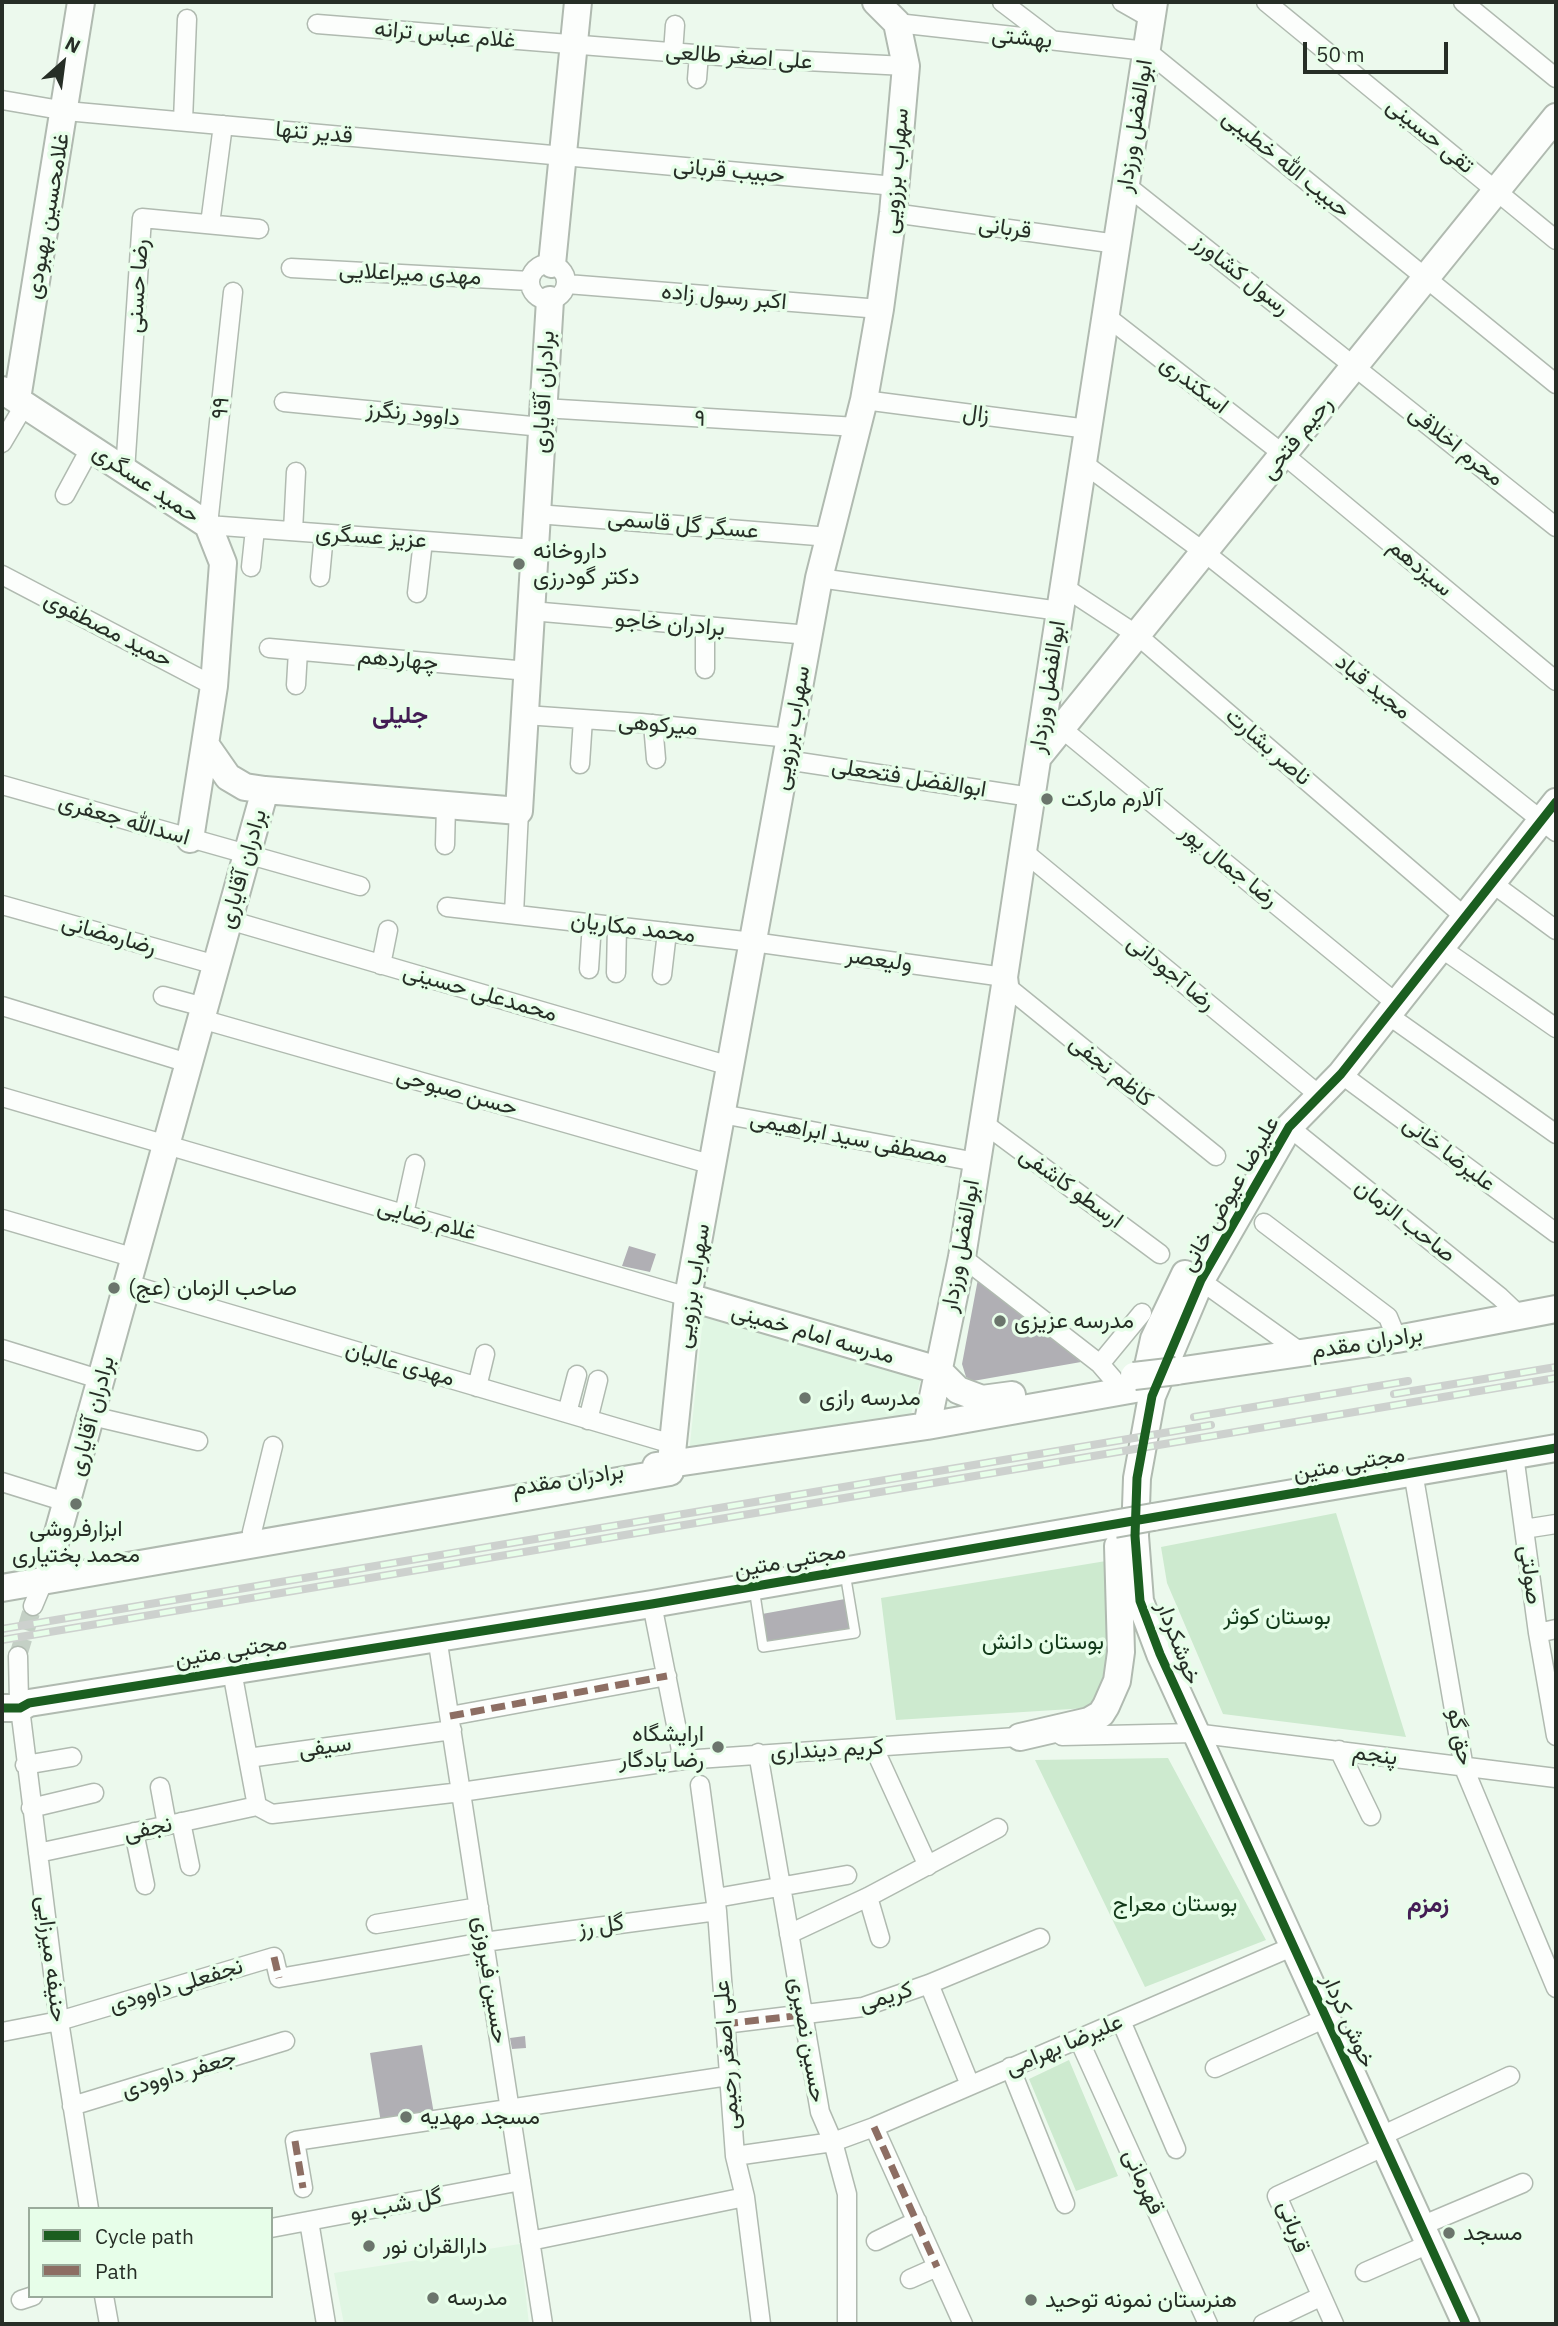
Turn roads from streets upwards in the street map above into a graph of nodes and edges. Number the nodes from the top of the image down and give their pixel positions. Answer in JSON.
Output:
{"nodes":[{"id":1,"x":81,"y":2,"type":"edge"},
{"id":2,"x":578,"y":2,"type":"edge"},
{"id":3,"x":876,"y":2,"type":"edge"},
{"id":4,"x":1002,"y":2,"type":"edge"},
{"id":5,"x":1122,"y":2,"type":"edge"},
{"id":6,"x":1266,"y":2,"type":"edge"},
{"id":7,"x":1463,"y":2,"type":"edge"},
{"id":8,"x":1153,"y":10,"type":"edge"},
{"id":9,"x":187,"y":19,"type":"dead end"},
{"id":10,"x":897,"y":23,"type":"junction"},
{"id":11,"x":317,"y":24,"type":"dead end"},
{"id":12,"x":675,"y":25,"type":"dead end"},
{"id":13,"x":1055,"y":41,"type":"junction"},
{"id":14,"x":573,"y":45,"type":"junction"},
{"id":15,"x":1147,"y":51,"type":"junction"},
{"id":16,"x":674,"y":52,"type":"junction"},
{"id":17,"x":699,"y":54,"type":"junction"},
{"id":18,"x":906,"y":66,"type":"junction"},
{"id":19,"x":1556,"y":78,"type":"edge"},
{"id":20,"x":697,"y":79,"type":"dead end"},
{"id":21,"x":2,"y":100,"type":"edge"},
{"id":22,"x":66,"y":111,"type":"junction"},
{"id":23,"x":1556,"y":117,"type":"edge"},
{"id":24,"x":183,"y":121,"type":"junction"},
{"id":25,"x":222,"y":125,"type":"junction"},
{"id":26,"x":563,"y":156,"type":"junction"},
{"id":27,"x":895,"y":186,"type":"junction"},
{"id":28,"x":1126,"y":186,"type":"junction"},
{"id":29,"x":1497,"y":191,"type":"junction"},
{"id":30,"x":893,"y":213,"type":"junction"},
{"id":31,"x":210,"y":224,"type":"junction"},
{"id":32,"x":259,"y":229,"type":"dead end"},
{"id":33,"x":1556,"y":240,"type":"edge"},
{"id":34,"x":1117,"y":244,"type":"junction"},
{"id":35,"x":291,"y":268,"type":"dead end"},
{"id":36,"x":1426,"y":278,"type":"junction"},
{"id":37,"x":530,"y":281,"type":"junction"},
{"id":38,"x":556,"y":282,"type":"junction"},
{"id":39,"x":233,"y":292,"type":"dead end"},
{"id":40,"x":880,"y":309,"type":"junction"},
{"id":41,"x":1106,"y":316,"type":"junction"},
{"id":42,"x":1355,"y":365,"type":"junction"},
{"id":43,"x":1556,"y":384,"type":"edge"},
{"id":44,"x":14,"y":398,"type":"edge"},
{"id":45,"x":863,"y":400,"type":"junction"},
{"id":46,"x":285,"y":402,"type":"dead end"},
{"id":47,"x":543,"y":418,"type":"junction"},
{"id":48,"x":2,"y":425,"type":"edge"},
{"id":49,"x":857,"y":427,"type":"junction"},
{"id":50,"x":1088,"y":429,"type":"junction"},
{"id":51,"x":2,"y":443,"type":"edge"},
{"id":52,"x":91,"y":447,"type":"junction"},
{"id":53,"x":1283,"y":454,"type":"junction"},
{"id":54,"x":1083,"y":463,"type":"junction"},
{"id":55,"x":125,"y":471,"type":"junction"},
{"id":56,"x":296,"y":472,"type":"dead end"},
{"id":57,"x":65,"y":495,"type":"dead end"},
{"id":58,"x":537,"y":514,"type":"junction"},
{"id":59,"x":208,"y":525,"type":"junction"},
{"id":60,"x":1556,"y":527,"type":"edge"},
{"id":61,"x":255,"y":529,"type":"junction"},
{"id":62,"x":293,"y":531,"type":"junction"},
{"id":63,"x":324,"y":534,"type":"junction"},
{"id":64,"x":830,"y":537,"type":"junction"},
{"id":65,"x":423,"y":541,"type":"junction"},
{"id":66,"x":535,"y":549,"type":"junction"},
{"id":67,"x":1204,"y":552,"type":"junction"},
{"id":68,"x":251,"y":567,"type":"dead end"},
{"id":69,"x":2,"y":575,"type":"edge"},
{"id":70,"x":320,"y":577,"type":"dead end"},
{"id":71,"x":819,"y":578,"type":"junction"},
{"id":72,"x":417,"y":593,"type":"dead end"},
{"id":73,"x":1062,"y":599,"type":"junction"},
{"id":74,"x":531,"y":611,"type":"junction"},
{"id":75,"x":705,"y":627,"type":"junction"},
{"id":76,"x":809,"y":635,"type":"junction"},
{"id":77,"x":1137,"y":635,"type":"junction"},
{"id":78,"x":269,"y":648,"type":"dead end"},
{"id":79,"x":298,"y":650,"type":"junction"},
{"id":80,"x":705,"y":669,"type":"dead end"},
{"id":81,"x":528,"y":671,"type":"junction"},
{"id":82,"x":1556,"y":681,"type":"edge"},
{"id":83,"x":214,"y":685,"type":"junction"},
{"id":84,"x":296,"y":685,"type":"dead end"},
{"id":85,"x":525,"y":715,"type":"junction"},
{"id":86,"x":583,"y":719,"type":"junction"},
{"id":87,"x":653,"y":724,"type":"junction"},
{"id":88,"x":1061,"y":728,"type":"junction"},
{"id":89,"x":205,"y":744,"type":"junction"},
{"id":90,"x":788,"y":749,"type":"junction"},
{"id":91,"x":656,"y":759,"type":"dead end"},
{"id":92,"x":1037,"y":759,"type":"junction"},
{"id":93,"x":580,"y":764,"type":"dead end"},
{"id":94,"x":2,"y":785,"type":"edge"},
{"id":95,"x":265,"y":790,"type":"junction"},
{"id":96,"x":1031,"y":797,"type":"junction"},
{"id":97,"x":446,"y":805,"type":"junction"},
{"id":98,"x":519,"y":811,"type":"junction"},
{"id":99,"x":1551,"y":818,"type":"edge"},
{"id":100,"x":190,"y":839,"type":"junction"},
{"id":101,"x":445,"y":845,"type":"dead end"},
{"id":102,"x":1023,"y":851,"type":"junction"},
{"id":103,"x":247,"y":855,"type":"junction"},
{"id":104,"x":1492,"y":883,"type":"junction"},
{"id":105,"x":360,"y":886,"type":"dead end"},
{"id":106,"x":2,"y":905,"type":"edge"},
{"id":107,"x":447,"y":907,"type":"dead end"},
{"id":108,"x":513,"y":914,"type":"junction"},
{"id":109,"x":1465,"y":917,"type":"junction"},
{"id":110,"x":229,"y":920,"type":"junction"},
{"id":111,"x":592,"y":923,"type":"junction"},
{"id":112,"x":617,"y":926,"type":"junction"},
{"id":113,"x":388,"y":930,"type":"dead end"},
{"id":114,"x":1556,"y":930,"type":"edge"},
{"id":115,"x":667,"y":932,"type":"junction"},
{"id":116,"x":753,"y":942,"type":"junction"},
{"id":117,"x":1441,"y":948,"type":"junction"},
{"id":118,"x":216,"y":965,"type":"junction"},
{"id":119,"x":381,"y":965,"type":"junction"},
{"id":120,"x":589,"y":969,"type":"dead end"},
{"id":121,"x":616,"y":973,"type":"dead end"},
{"id":122,"x":662,"y":975,"type":"dead end"},
{"id":123,"x":1005,"y":981,"type":"junction"},
{"id":124,"x":163,"y":996,"type":"dead end"},
{"id":125,"x":2,"y":1006,"type":"edge"},
{"id":126,"x":1393,"y":1009,"type":"junction"},
{"id":127,"x":202,"y":1013,"type":"junction"},
{"id":128,"x":1556,"y":1028,"type":"edge"},
{"id":129,"x":188,"y":1063,"type":"junction"},
{"id":130,"x":730,"y":1066,"type":"junction"},
{"id":131,"x":1342,"y":1074,"type":"junction"},
{"id":132,"x":1319,"y":1095,"type":"junction"},
{"id":133,"x":2,"y":1097,"type":"edge"},
{"id":134,"x":722,"y":1114,"type":"junction"},
{"id":135,"x":982,"y":1122,"type":"junction"},
{"id":136,"x":1289,"y":1127,"type":"junction"},
{"id":137,"x":1556,"y":1134,"type":"edge"},
{"id":138,"x":166,"y":1144,"type":"junction"},
{"id":139,"x":1216,"y":1156,"type":"dead end"},
{"id":140,"x":976,"y":1162,"type":"junction"},
{"id":141,"x":415,"y":1164,"type":"dead end"},
{"id":142,"x":713,"y":1165,"type":"junction"},
{"id":143,"x":404,"y":1213,"type":"junction"},
{"id":144,"x":2,"y":1219,"type":"edge"},
{"id":145,"x":1264,"y":1223,"type":"dead end"},
{"id":146,"x":1556,"y":1233,"type":"edge"},
{"id":147,"x":1160,"y":1254,"type":"dead end"},
{"id":148,"x":962,"y":1256,"type":"junction"},
{"id":149,"x":135,"y":1258,"type":"junction"},
{"id":150,"x":128,"y":1284,"type":"junction"},
{"id":151,"x":1211,"y":1289,"type":"dead end"},
{"id":152,"x":688,"y":1297,"type":"junction"},
{"id":153,"x":1556,"y":1309,"type":"edge"},
{"id":154,"x":1142,"y":1313,"type":"dead end"},
{"id":155,"x":1556,"y":1318,"type":"edge"},
{"id":156,"x":1521,"y":1320,"type":"junction"},
{"id":157,"x":1399,"y":1343,"type":"junction"},
{"id":158,"x":2,"y":1349,"type":"edge"},
{"id":159,"x":485,"y":1354,"type":"dead end"},
{"id":160,"x":1302,"y":1358,"type":"junction"},
{"id":161,"x":939,"y":1370,"type":"junction"},
{"id":162,"x":577,"y":1375,"type":"dead end"},
{"id":163,"x":102,"y":1380,"type":"junction"},
{"id":164,"x":598,"y":1380,"type":"dead end"},
{"id":165,"x":1120,"y":1380,"type":"junction"},
{"id":166,"x":477,"y":1387,"type":"junction"},
{"id":167,"x":567,"y":1413,"type":"junction"},
{"id":168,"x":92,"y":1416,"type":"junction"},
{"id":169,"x":588,"y":1419,"type":"junction"},
{"id":170,"x":927,"y":1426,"type":"junction"},
{"id":171,"x":198,"y":1441,"type":"dead end"},
{"id":172,"x":273,"y":1446,"type":"dead end"},
{"id":173,"x":1556,"y":1448,"type":"edge"},
{"id":174,"x":1514,"y":1455,"type":"junction"},
{"id":175,"x":671,"y":1460,"type":"junction"},
{"id":176,"x":1413,"y":1472,"type":"junction"},
{"id":177,"x":2,"y":1482,"type":"edge"},
{"id":178,"x":69,"y":1503,"type":"junction"},
{"id":179,"x":1556,"y":1524,"type":"edge"},
{"id":180,"x":1524,"y":1529,"type":"junction"},
{"id":181,"x":252,"y":1532,"type":"junction"},
{"id":182,"x":1128,"y":1563,"type":"junction"},
{"id":183,"x":2,"y":1573,"type":"edge"},
{"id":184,"x":46,"y":1573,"type":"junction"},
{"id":185,"x":2,"y":1588,"type":"edge"},
{"id":186,"x":652,"y":1604,"type":"junction"},
{"id":187,"x":33,"y":1606,"type":"tunnel mouth"},
{"id":188,"x":1556,"y":1629,"type":"edge"},
{"id":189,"x":1538,"y":1633,"type":"junction"},
{"id":190,"x":438,"y":1637,"type":"junction"},
{"id":191,"x":18,"y":1656,"type":"tunnel mouth"},
{"id":192,"x":232,"y":1671,"type":"junction"},
{"id":193,"x":667,"y":1676,"type":"junction"},
{"id":194,"x":15,"y":1705,"type":"edge"},
{"id":195,"x":451,"y":1723,"type":"junction"},
{"id":196,"x":1555,"y":1727,"type":"edge"},
{"id":197,"x":1194,"y":1733,"type":"junction"},
{"id":198,"x":1020,"y":1737,"type":"junction"},
{"id":199,"x":874,"y":1748,"type":"junction"},
{"id":200,"x":1339,"y":1750,"type":"junction"},
{"id":201,"x":758,"y":1753,"type":"junction"},
{"id":202,"x":72,"y":1757,"type":"dead end"},
{"id":203,"x":248,"y":1758,"type":"junction"},
{"id":204,"x":683,"y":1760,"type":"junction"},
{"id":205,"x":25,"y":1765,"type":"junction"},
{"id":206,"x":1464,"y":1768,"type":"junction"},
{"id":207,"x":1556,"y":1778,"type":"edge"},
{"id":208,"x":699,"y":1785,"type":"dead end"},
{"id":209,"x":160,"y":1787,"type":"dead end"},
{"id":210,"x":461,"y":1792,"type":"junction"},
{"id":211,"x":94,"y":1793,"type":"dead end"},
{"id":212,"x":257,"y":1806,"type":"junction"},
{"id":213,"x":31,"y":1808,"type":"junction"},
{"id":214,"x":1371,"y":1816,"type":"dead end"},
{"id":215,"x":174,"y":1823,"type":"junction"},
{"id":216,"x":998,"y":1828,"type":"dead end"},
{"id":217,"x":134,"y":1832,"type":"junction"},
{"id":218,"x":38,"y":1853,"type":"junction"},
{"id":219,"x":190,"y":1866,"type":"dead end"},
{"id":220,"x":928,"y":1866,"type":"junction"},
{"id":221,"x":847,"y":1875,"type":"dead end"},
{"id":222,"x":145,"y":1885,"type":"dead end"},
{"id":223,"x":780,"y":1888,"type":"junction"},
{"id":224,"x":868,"y":1897,"type":"junction"},
{"id":225,"x":716,"y":1904,"type":"junction"},
{"id":226,"x":479,"y":1907,"type":"junction"},
{"id":227,"x":376,"y":1924,"type":"dead end"},
{"id":228,"x":789,"y":1934,"type":"junction"},
{"id":229,"x":880,"y":1938,"type":"dead end"},
{"id":230,"x":1040,"y":1938,"type":"dead end"},
{"id":231,"x":484,"y":1942,"type":"junction"},
{"id":232,"x":1294,"y":1946,"type":"junction"},
{"id":233,"x":279,"y":1978,"type":"joint"},
{"id":234,"x":929,"y":1983,"type":"junction"},
{"id":235,"x":1556,"y":1988,"type":"edge"},
{"id":236,"x":803,"y":2015,"type":"junction"},
{"id":237,"x":1326,"y":2018,"type":"junction"},
{"id":238,"x":59,"y":2021,"type":"junction"},
{"id":239,"x":1121,"y":2021,"type":"junction"},
{"id":240,"x":724,"y":2024,"type":"junction"},
{"id":241,"x":2,"y":2032,"type":"edge"},
{"id":242,"x":1079,"y":2040,"type":"junction"},
{"id":243,"x":285,"y":2041,"type":"dead end"},
{"id":244,"x":1010,"y":2067,"type":"junction"},
{"id":245,"x":1215,"y":2068,"type":"dead end"},
{"id":246,"x":728,"y":2076,"type":"junction"},
{"id":247,"x":1510,"y":2076,"type":"dead end"},
{"id":248,"x":970,"y":2085,"type":"junction"},
{"id":249,"x":72,"y":2106,"type":"junction"},
{"id":250,"x":510,"y":2107,"type":"junction"},
{"id":251,"x":874,"y":2127,"type":"junction"},
{"id":252,"x":833,"y":2142,"type":"junction"},
{"id":253,"x":1381,"y":2142,"type":"junction"},
{"id":254,"x":1176,"y":2149,"type":"dead end"},
{"id":255,"x":735,"y":2155,"type":"junction"},
{"id":256,"x":521,"y":2181,"type":"junction"},
{"id":257,"x":1524,"y":2183,"type":"dead end"},
{"id":258,"x":303,"y":2188,"type":"dead end"},
{"id":259,"x":745,"y":2197,"type":"junction"},
{"id":260,"x":1065,"y":2204,"type":"dead end"},
{"id":261,"x":89,"y":2207,"type":"edge"},
{"id":262,"x":309,"y":2221,"type":"junction"},
{"id":263,"x":917,"y":2221,"type":"junction"},
{"id":264,"x":273,"y":2228,"type":"edge"},
{"id":265,"x":1425,"y":2235,"type":"junction"},
{"id":266,"x":530,"y":2241,"type":"junction"},
{"id":267,"x":876,"y":2241,"type":"dead end"},
{"id":268,"x":937,"y":2267,"type":"junction"},
{"id":269,"x":1365,"y":2272,"type":"dead end"},
{"id":270,"x":910,"y":2279,"type":"dead end"},
{"id":271,"x":1320,"y":2297,"type":"junction"},
{"id":272,"x":104,"y":2298,"type":"edge"},
{"id":273,"x":109,"y":2324,"type":"edge"},
{"id":274,"x":326,"y":2324,"type":"edge"},
{"id":275,"x":543,"y":2324,"type":"edge"},
{"id":276,"x":761,"y":2324,"type":"edge"},
{"id":277,"x":846,"y":2324,"type":"edge"},
{"id":278,"x":963,"y":2324,"type":"edge"},
{"id":279,"x":1208,"y":2324,"type":"edge"},
{"id":280,"x":1263,"y":2324,"type":"edge"},
{"id":281,"x":1334,"y":2324,"type":"edge"},
{"id":282,"x":1466,"y":2324,"type":"edge"}],
"edges":[{"from":1,"to":22,"type":"street","name":"غلامحسین بهبودی"},
{"from":2,"to":14,"type":"street","name":"برادران آقایاری"},
{"from":3,"to":10,"type":"street"},
{"from":4,"to":13,"type":"street"},
{"from":5,"to":8,"type":"street"},
{"from":6,"to":29,"type":"street","name":"تقی حسینی"},
{"from":7,"to":19,"type":"street"},
{"from":8,"to":15,"type":"street","name":"ابوالفضل ورزدار"},
{"from":9,"to":24,"type":"street"},
{"from":10,"to":13,"type":"street","name":"بهشتی"},
{"from":10,"to":18,"type":"street","name":"سهراب برزویی"},
{"from":11,"to":14,"type":"street","name":"غلام عباس ترانه"},
{"from":12,"to":16,"type":"street"},
{"from":13,"to":15,"type":"street","name":"بهشتی"},
{"from":14,"to":16,"type":"street","name":"علی اصغر طالعی"},
{"from":14,"to":26,"type":"street","name":"برادران آقایاری"},
{"from":15,"to":28,"type":"street","name":"ابوالفضل ورزدار"},
{"from":15,"to":36,"type":"street","name":"حبیب‌ الله خطیبی"},
{"from":16,"to":17,"type":"street","name":"علی اصغر طالعی"},
{"from":17,"to":18,"type":"street","name":"علی اصغر طالعی"},
{"from":17,"to":20,"type":"street"},
{"from":18,"to":27,"type":"street","name":"سهراب برزویی"},
{"from":21,"to":22,"type":"street","name":"قدیر تنها"},
{"from":22,"to":24,"type":"street","name":"قدیر تنها"},
{"from":22,"to":44,"type":"street","name":"غلامحسین بهبودی"},
{"from":23,"to":29,"type":"street","name":"رحیم فتحی"},
{"from":24,"to":25,"type":"street","name":"قدیر تنها"},
{"from":25,"to":26,"type":"street","name":"قدیر تنها"},
{"from":25,"to":31,"type":"street"},
{"from":26,"to":27,"type":"street","name":"حبیب قربانی"},
{"from":26,"to":38,"type":"street","name":"برادران آقایاری"},
{"from":27,"to":30,"type":"street","name":"سهراب برزویی"},
{"from":28,"to":34,"type":"street","name":"ابوالفضل ورزدار"},
{"from":28,"to":42,"type":"street","name":"رسول کشاورز"},
{"from":29,"to":33,"type":"street","name":"تقی حسینی"},
{"from":29,"to":36,"type":"street","name":"رحیم فتحی"},
{"from":30,"to":34,"type":"street","name":"قربانی"},
{"from":30,"to":40,"type":"street","name":"سهراب برزویی"},
{"from":31,"to":32,"type":"street","name":"رضا حسنی"},
{"from":31,"to":55,"type":"street","name":"رضا حسنی"},
{"from":34,"to":41,"type":"street","name":"ابوالفضل ورزدار"},
{"from":35,"to":37,"type":"street","name":"مهدی میراعلایی"},
{"from":36,"to":42,"type":"street","name":"رحیم فتحی"},
{"from":36,"to":43,"type":"street","name":"حبیب‌ الله خطیبی"},
{"from":37,"to":38,"type":"street"},
{"from":37,"to":38,"type":"street"},
{"from":38,"to":40,"type":"street","name":"اکبر رسول زاده"},
{"from":38,"to":47,"type":"street","name":"برادران آقایاری"},
{"from":39,"to":59,"type":"street","name":"۹۹"},
{"from":40,"to":45,"type":"street","name":"سهراب برزویی"},
{"from":41,"to":50,"type":"street","name":"ابوالفضل ورزدار"},
{"from":41,"to":53,"type":"street","name":"اسکندری"},
{"from":42,"to":53,"type":"street","name":"رحیم فتحی"},
{"from":42,"to":60,"type":"street","name":"محرم اخلاقی"},
{"from":44,"to":48,"type":"street","name":"غلامحسین بهبودی"},
{"from":44,"to":51,"type":"street","name":"غلامحسین بهبودی"},
{"from":44,"to":52,"type":"street","name":"حمید عسگری"},
{"from":45,"to":49,"type":"street","name":"سهراب برزویی"},
{"from":45,"to":50,"type":"street","name":"زال"},
{"from":46,"to":47,"type":"street","name":"داوود رنگرز"},
{"from":47,"to":49,"type":"street","name":"۹"},
{"from":47,"to":58,"type":"street","name":"برادران آقایاری"},
{"from":49,"to":64,"type":"street","name":"سهراب برزویی"},
{"from":50,"to":54,"type":"street","name":"ابوالفضل ورزدار"},
{"from":52,"to":55,"type":"street","name":"حمید عسگری"},
{"from":52,"to":57,"type":"street"},
{"from":53,"to":67,"type":"street","name":"رحیم فتحی"},
{"from":53,"to":82,"type":"street","name":"سیزدهم"},
{"from":54,"to":67,"type":"street","name":"مجید قباد"},
{"from":54,"to":73,"type":"street","name":"ابوالفضل ورزدار"},
{"from":55,"to":59,"type":"street","name":"حمید عسگری"},
{"from":56,"to":62,"type":"street"},
{"from":58,"to":64,"type":"street","name":"عسگر گل قاسمی"},
{"from":58,"to":66,"type":"street","name":"برادران آقایاری"},
{"from":59,"to":61,"type":"street","name":"عزیز عسگری"},
{"from":59,"to":83,"type":"street","name":"حمید عسگری"},
{"from":61,"to":62,"type":"street","name":"عزیز عسگری"},
{"from":61,"to":68,"type":"street"},
{"from":62,"to":63,"type":"street","name":"عزیز عسگری"},
{"from":63,"to":65,"type":"street","name":"عزیز عسگری"},
{"from":63,"to":70,"type":"street"},
{"from":64,"to":71,"type":"street","name":"سهراب برزویی"},
{"from":65,"to":66,"type":"street","name":"عزیز عسگری"},
{"from":65,"to":72,"type":"street"},
{"from":66,"to":74,"type":"street","name":"برادران آقایاری"},
{"from":67,"to":77,"type":"street","name":"رحیم فتحی"},
{"from":67,"to":99,"type":"street","name":"مجید قباد"},
{"from":69,"to":83,"type":"street","name":"حمید مصطفوی"},
{"from":71,"to":73,"type":"street"},
{"from":71,"to":76,"type":"street","name":"سهراب برزویی"},
{"from":73,"to":77,"type":"street","name":"ناصر بشارت"},
{"from":73,"to":92,"type":"street","name":"ابوالفضل ورزدار"},
{"from":74,"to":75,"type":"street","name":"برادران خاجو"},
{"from":74,"to":81,"type":"street","name":"برادران آقایاری"},
{"from":75,"to":76,"type":"street","name":"برادران خاجو"},
{"from":75,"to":80,"type":"street"},
{"from":76,"to":90,"type":"street","name":"سهراب برزویی"},
{"from":77,"to":88,"type":"street","name":"رحیم فتحی"},
{"from":77,"to":109,"type":"street","name":"ناصر بشارت"},
{"from":78,"to":79,"type":"street","name":"چهاردهم"},
{"from":79,"to":81,"type":"street","name":"چهاردهم"},
{"from":79,"to":84,"type":"street"},
{"from":81,"to":85,"type":"street","name":"برادران آقایاری"},
{"from":83,"to":89,"type":"street","name":"حمید عسگری"},
{"from":85,"to":86,"type":"street","name":"میرکوهی"},
{"from":85,"to":98,"type":"street","name":"برادران آقایاری"},
{"from":86,"to":87,"type":"street","name":"میرکوهی"},
{"from":86,"to":93,"type":"street"},
{"from":87,"to":90,"type":"street","name":"میرکوهی"},
{"from":87,"to":91,"type":"street"},
{"from":88,"to":92,"type":"street","name":"رحیم فتحی"},
{"from":88,"to":126,"type":"street","name":"رضا جمال پور"},
{"from":89,"to":95,"type":"street"},
{"from":89,"to":100,"type":"street","name":"حمید عسگری"},
{"from":90,"to":96,"type":"street","name":"ابوالفضل فتحعلی"},
{"from":90,"to":116,"type":"street","name":"سهراب برزویی"},
{"from":92,"to":96,"type":"street","name":"ابوالفضل ورزدار"},
{"from":94,"to":100,"type":"street","name":"اسدالله جعفری"},
{"from":95,"to":97,"type":"street","name":"برادران آقایاری"},
{"from":95,"to":103,"type":"street","name":"برادران آقایاری"},
{"from":96,"to":102,"type":"street","name":"ابوالفضل ورزدار"},
{"from":97,"to":98,"type":"street","name":"برادران آقایاری"},
{"from":97,"to":101,"type":"street"},
{"from":98,"to":108,"type":"street"},
{"from":99,"to":104,"type":"street","name":"علیرضا عیوض خانی"},
{"from":100,"to":103,"type":"street","name":"اسدالله جعفری"},
{"from":102,"to":123,"type":"street","name":"ابوالفضل ورزدار"},
{"from":102,"to":132,"type":"street","name":"رضا آجودانی"},
{"from":103,"to":105,"type":"street","name":"اسدالله جعفری"},
{"from":103,"to":110,"type":"street","name":"برادران آقایاری"},
{"from":104,"to":109,"type":"street","name":"علیرضا عیوض خانی"},
{"from":104,"to":114,"type":"street"},
{"from":106,"to":118,"type":"street","name":"رضارمضانی"},
{"from":107,"to":108,"type":"street","name":"محمد مکاریان"},
{"from":108,"to":111,"type":"street","name":"محمد مکاریان"},
{"from":109,"to":117,"type":"street","name":"علیرضا عیوض خانی"},
{"from":110,"to":118,"type":"street","name":"برادران آقایاری"},
{"from":110,"to":119,"type":"street","name":"محمدعلی حسینی"},
{"from":111,"to":112,"type":"street","name":"محمد مکاریان"},
{"from":111,"to":120,"type":"street"},
{"from":112,"to":115,"type":"street","name":"محمد مکاریان"},
{"from":112,"to":121,"type":"street"},
{"from":113,"to":119,"type":"street"},
{"from":115,"to":116,"type":"street","name":"محمد مکاریان"},
{"from":115,"to":122,"type":"street"},
{"from":116,"to":123,"type":"street","name":"ولیعصر"},
{"from":116,"to":130,"type":"street","name":"سهراب برزویی"},
{"from":117,"to":126,"type":"street","name":"علیرضا عیوض خانی"},
{"from":117,"to":128,"type":"street"},
{"from":118,"to":127,"type":"street","name":"برادران آقایاری"},
{"from":119,"to":130,"type":"street","name":"محمدعلی حسینی"},
{"from":123,"to":135,"type":"street","name":"ابوالفضل ورزدار"},
{"from":123,"to":139,"type":"street","name":"کاظم نجفی"},
{"from":124,"to":127,"type":"street","name":"حسن صبوحی"},
{"from":125,"to":129,"type":"street"},
{"from":126,"to":131,"type":"street","name":"علیرضا عیوض خانی"},
{"from":126,"to":137,"type":"street","name":"رضا جمال پور"},
{"from":127,"to":129,"type":"street","name":"برادران آقایاری"},
{"from":127,"to":142,"type":"street","name":"حسن صبوحی"},
{"from":129,"to":138,"type":"street","name":"برادران آقایاری"},
{"from":130,"to":134,"type":"street","name":"سهراب برزویی"},
{"from":131,"to":132,"type":"street","name":"علیرضا عیوض خانی"},
{"from":131,"to":146,"type":"street","name":"علیرضا خانی"},
{"from":132,"to":136,"type":"street","name":"علیرضا عیوض خانی"},
{"from":133,"to":138,"type":"street","name":"غلام رضایی"},
{"from":134,"to":140,"type":"street","name":"مصطفی سید ابراهیمی"},
{"from":134,"to":142,"type":"street","name":"سهراب برزویی"},
{"from":135,"to":140,"type":"street","name":"ابوالفضل ورزدار"},
{"from":135,"to":147,"type":"street","name":"ارسطو کاشفی"},
{"from":136,"to":156,"type":"street","name":"صاحب الزمان"},
{"from":136,"to":182,"type":"street","name":"علیرضا عیوض خانی"},
{"from":138,"to":143,"type":"street","name":"غلام رضایی"},
{"from":138,"to":149,"type":"street","name":"برادران آقایاری"},
{"from":140,"to":148,"type":"street","name":"ابوالفضل ورزدار"},
{"from":141,"to":143,"type":"street"},
{"from":142,"to":152,"type":"street","name":"سهراب برزویی"},
{"from":143,"to":152,"type":"street","name":"غلام رضایی"},
{"from":144,"to":149,"type":"street"},
{"from":145,"to":157,"type":"street"},
{"from":148,"to":161,"type":"street","name":"ابوالفضل ورزدار"},
{"from":148,"to":165,"type":"street"},
{"from":149,"to":150,"type":"street","name":"برادران آقایاری"},
{"from":150,"to":163,"type":"street","name":"برادران آقایاری"},
{"from":150,"to":166,"type":"street","name":"مهدی عالیان"},
{"from":151,"to":160,"type":"street"},
{"from":152,"to":161,"type":"street","name":"مدرسه امام خمینی"},
{"from":152,"to":175,"type":"street","name":"سهراب برزویی"},
{"from":153,"to":156,"type":"street","name":"برادران مقدم"},
{"from":154,"to":165,"type":"street"},
{"from":155,"to":156,"type":"street","name":"برادران مقدم"},
{"from":156,"to":157,"type":"street","name":"برادران مقدم"},
{"from":157,"to":160,"type":"street","name":"برادران مقدم"},
{"from":158,"to":163,"type":"street"},
{"from":159,"to":166,"type":"street"},
{"from":160,"to":165,"type":"street","name":"برادران مقدم","bridge":true},
{"from":161,"to":165,"type":"street"},
{"from":161,"to":170,"type":"street","name":"ابوالفضل ورزدار"},
{"from":162,"to":167,"type":"street"},
{"from":163,"to":168,"type":"street","name":"برادران آقایاری"},
{"from":164,"to":169,"type":"street"},
{"from":165,"to":170,"type":"street","name":"برادران مقدم"},
{"from":166,"to":167,"type":"street","name":"مهدی عالیان"},
{"from":167,"to":169,"type":"street","name":"مهدی عالیان"},
{"from":168,"to":171,"type":"street"},
{"from":168,"to":178,"type":"street","name":"برادران آقایاری"},
{"from":169,"to":175,"type":"street","name":"مهدی عالیان"},
{"from":170,"to":175,"type":"street","name":"برادران مقدم"},
{"from":172,"to":181,"type":"street"},
{"from":173,"to":174,"type":"street","name":"مجتبی متین"},
{"from":174,"to":176,"type":"street","name":"مجتبی متین"},
{"from":174,"to":180,"type":"street","name":"صولتی"},
{"from":175,"to":181,"type":"street","name":"برادران مقدم"},
{"from":175,"to":184,"type":"street","name":"برادران مقدم"},
{"from":176,"to":186,"type":"street","name":"مجتبی متین","bridge":true},
{"from":176,"to":206,"type":"street","name":"حق گو"},
{"from":177,"to":178,"type":"street"},
{"from":178,"to":184,"type":"street","name":"برادران آقایاری"},
{"from":179,"to":180,"type":"street"},
{"from":180,"to":189,"type":"street","name":"صولتی"},
{"from":181,"to":184,"type":"street","name":"برادران مقدم"},
{"from":182,"to":197,"type":"street","name":"خوشکردار"},
{"from":182,"to":198,"type":"street"},
{"from":183,"to":184,"type":"street","name":"برادران مقدم"},
{"from":184,"to":185,"type":"street","name":"برادران مقدم"},
{"from":184,"to":187,"type":"street"},
{"from":186,"to":190,"type":"street","name":"مجتبی متین"},
{"from":186,"to":193,"type":"street"},
{"from":188,"to":189,"type":"street"},
{"from":189,"to":196,"type":"street","name":"صولتی"},
{"from":190,"to":192,"type":"street","name":"مجتبی متین"},
{"from":190,"to":195,"type":"street","name":"حسین فیروزی"},
{"from":191,"to":194,"type":"street","name":"حنیفه میرزایی"},
{"from":192,"to":194,"type":"street","name":"مجتبی متین"},
{"from":192,"to":203,"type":"street"},
{"from":193,"to":195,"type":"street","name":"سیفی"},
{"from":193,"to":204,"type":"street"},
{"from":194,"to":205,"type":"street","name":"حنیفه میرزایی"},
{"from":195,"to":203,"type":"street","name":"سیفی"},
{"from":195,"to":210,"type":"street","name":"حسین فیروزی"},
{"from":197,"to":198,"type":"street","name":"کریم دینداری"},
{"from":197,"to":200,"type":"street","name":"پنجم"},
{"from":197,"to":232,"type":"street","name":"خوش کردار"},
{"from":198,"to":199,"type":"street","name":"کریم دینداری"},
{"from":199,"to":201,"type":"street","name":"کریم دینداری"},
{"from":199,"to":220,"type":"street"},
{"from":200,"to":206,"type":"street","name":"پنجم"},
{"from":200,"to":214,"type":"street"},
{"from":201,"to":204,"type":"street","name":"کریم دینداری"},
{"from":201,"to":223,"type":"street","name":"حسین نصیری"},
{"from":202,"to":205,"type":"street"},
{"from":203,"to":212,"type":"street"},
{"from":204,"to":210,"type":"street","name":"کریم دینداری"},
{"from":205,"to":213,"type":"street","name":"حنیفه میرزایی"},
{"from":206,"to":207,"type":"street","name":"پنجم"},
{"from":206,"to":235,"type":"street","name":"حق گو"},
{"from":208,"to":225,"type":"street","name":"علی اصغر رحیمی"},
{"from":209,"to":215,"type":"street"},
{"from":210,"to":212,"type":"street","name":"کریم دینداری"},
{"from":210,"to":226,"type":"street","name":"حسین فیروزی"},
{"from":211,"to":213,"type":"street"},
{"from":212,"to":215,"type":"street","name":"نجفی"},
{"from":213,"to":218,"type":"street","name":"حنیفه میرزایی"},
{"from":215,"to":217,"type":"street","name":"نجفی"},
{"from":215,"to":219,"type":"street"},
{"from":216,"to":220,"type":"street"},
{"from":217,"to":218,"type":"street","name":"نجفی"},
{"from":217,"to":222,"type":"street"},
{"from":218,"to":238,"type":"street","name":"حنیفه میرزایی"},
{"from":220,"to":224,"type":"street"},
{"from":221,"to":223,"type":"street","name":"گل رز"},
{"from":223,"to":225,"type":"street","name":"گل رز"},
{"from":223,"to":228,"type":"street","name":"حسین نصیری"},
{"from":224,"to":228,"type":"street"},
{"from":224,"to":229,"type":"street"},
{"from":225,"to":231,"type":"street","name":"گل رز"},
{"from":225,"to":240,"type":"street","name":"علی اصغر رحیمی"},
{"from":226,"to":227,"type":"street"},
{"from":226,"to":231,"type":"street","name":"حسین فیروزی"},
{"from":228,"to":236,"type":"street","name":"حسین نصیری"},
{"from":230,"to":234,"type":"street","name":"کریمی"},
{"from":231,"to":233,"type":"street","name":"گل رز"},
{"from":231,"to":250,"type":"street","name":"حسین فیروزی"},
{"from":232,"to":237,"type":"street","name":"خوش کردار"},
{"from":232,"to":239,"type":"street","name":"علیرضا بهرامی"},
{"from":233,"to":238,"type":"street","name":"نجفعلی داوودی"},
{"from":234,"to":236,"type":"street","name":"کریمی"},
{"from":234,"to":248,"type":"street"},
{"from":236,"to":240,"type":"street","name":"کریمی"},
{"from":236,"to":252,"type":"street","name":"حسین نصیری"},
{"from":237,"to":245,"type":"street"},
{"from":237,"to":253,"type":"street","name":"خوش کردار"},
{"from":238,"to":241,"type":"street"},
{"from":238,"to":249,"type":"street","name":"حنیفه میرزایی"},
{"from":239,"to":242,"type":"street","name":"علیرضا بهرامی"},
{"from":239,"to":254,"type":"street"},
{"from":240,"to":246,"type":"street","name":"علی اصغر رحیمی"},
{"from":242,"to":244,"type":"street","name":"علیرضا بهرامی"},
{"from":242,"to":279,"type":"street","name":"قهرمانی"},
{"from":243,"to":249,"type":"street","name":"جعفر داوودی"},
{"from":244,"to":248,"type":"street","name":"علیرضا بهرامی"},
{"from":244,"to":260,"type":"street"},
{"from":246,"to":250,"type":"street"},
{"from":246,"to":255,"type":"street","name":"علی اصغر رحیمی"},
{"from":247,"to":253,"type":"street"},
{"from":248,"to":251,"type":"street","name":"علیرضا بهرامی"},
{"from":249,"to":261,"type":"street","name":"حنیفه میرزایی"},
{"from":250,"to":256,"type":"street","name":"حسین فیروزی"},
{"from":250,"to":258,"type":"street"},
{"from":251,"to":252,"type":"street","name":"علیرضا بهرامی"},
{"from":251,"to":263,"type":"street"},
{"from":252,"to":255,"type":"street","name":"علیرضا بهرامی"},
{"from":252,"to":277,"type":"street","name":"حسین نصیری"},
{"from":253,"to":265,"type":"street","name":"خوش کردار"},
{"from":253,"to":271,"type":"street","name":"قربانی"},
{"from":255,"to":259,"type":"street","name":"علی اصغر رحیمی"},
{"from":256,"to":262,"type":"street","name":"گل شب بو"},
{"from":256,"to":266,"type":"street","name":"حسین فیروزی"},
{"from":257,"to":265,"type":"street"},
{"from":259,"to":266,"type":"street"},
{"from":259,"to":276,"type":"street","name":"علی اصغر رحیمی"},
{"from":262,"to":264,"type":"street","name":"گل شب بو"},
{"from":262,"to":274,"type":"street"},
{"from":263,"to":267,"type":"street"},
{"from":263,"to":268,"type":"street"},
{"from":265,"to":269,"type":"street"},
{"from":265,"to":282,"type":"street","name":"خوش کردار"},
{"from":266,"to":275,"type":"street","name":"حسین فیروزی"},
{"from":268,"to":270,"type":"street"},
{"from":268,"to":278,"type":"street"},
{"from":271,"to":280,"type":"street"},
{"from":271,"to":281,"type":"street","name":"قربانی"},
{"from":272,"to":273,"type":"street"}]}
